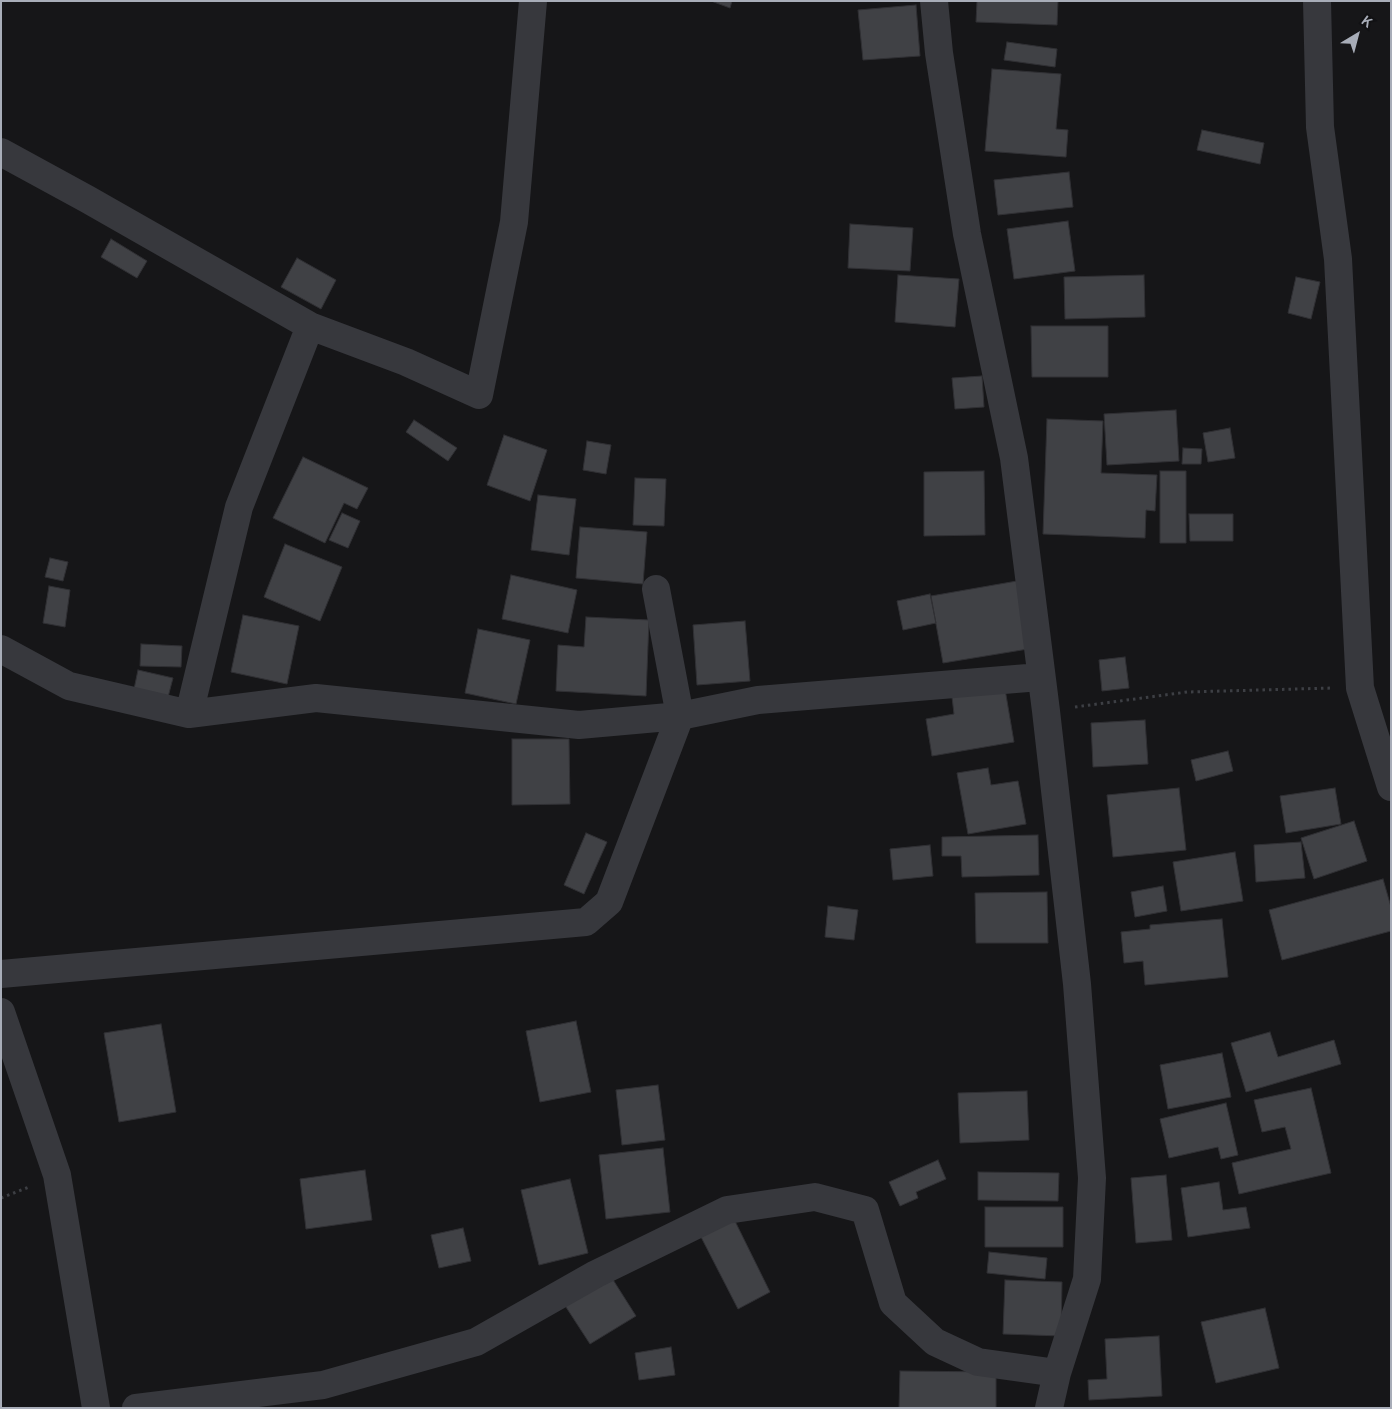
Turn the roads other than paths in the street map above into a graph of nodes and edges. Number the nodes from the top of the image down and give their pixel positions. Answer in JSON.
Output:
{"nodes":[{"id":1,"x":533,"y":1,"type":"edge"},
{"id":2,"x":934,"y":1,"type":"edge"},
{"id":3,"x":1317,"y":1,"type":"edge"},
{"id":4,"x":1,"y":152,"type":"edge"},
{"id":5,"x":310,"y":326,"type":"junction"},
{"id":6,"x":656,"y":589,"type":"dead end"},
{"id":7,"x":1,"y":649,"type":"edge"},
{"id":8,"x":1040,"y":677,"type":"junction"},
{"id":9,"x":189,"y":714,"type":"junction"},
{"id":10,"x":680,"y":716,"type":"junction"},
{"id":11,"x":1391,"y":787,"type":"edge"},
{"id":12,"x":1,"y":974,"type":"edge"},
{"id":13,"x":1,"y":1012,"type":"edge"},
{"id":14,"x":1057,"y":1372,"type":"junction"},
{"id":15,"x":96,"y":1408,"type":"edge"},
{"id":16,"x":136,"y":1408,"type":"edge"},
{"id":17,"x":1049,"y":1408,"type":"edge"}],
"edges":[{"from":1,"to":5,"type":"street"},
{"from":2,"to":8,"type":"street"},
{"from":3,"to":11,"type":"street"},
{"from":4,"to":5,"type":"street"},
{"from":5,"to":9,"type":"street"},
{"from":6,"to":10,"type":"street"},
{"from":7,"to":9,"type":"street"},
{"from":8,"to":10,"type":"street"},
{"from":8,"to":14,"type":"street"},
{"from":9,"to":10,"type":"street"},
{"from":10,"to":12,"type":"street"},
{"from":13,"to":15,"type":"street"},
{"from":14,"to":16,"type":"street"},
{"from":14,"to":17,"type":"street"}]}
